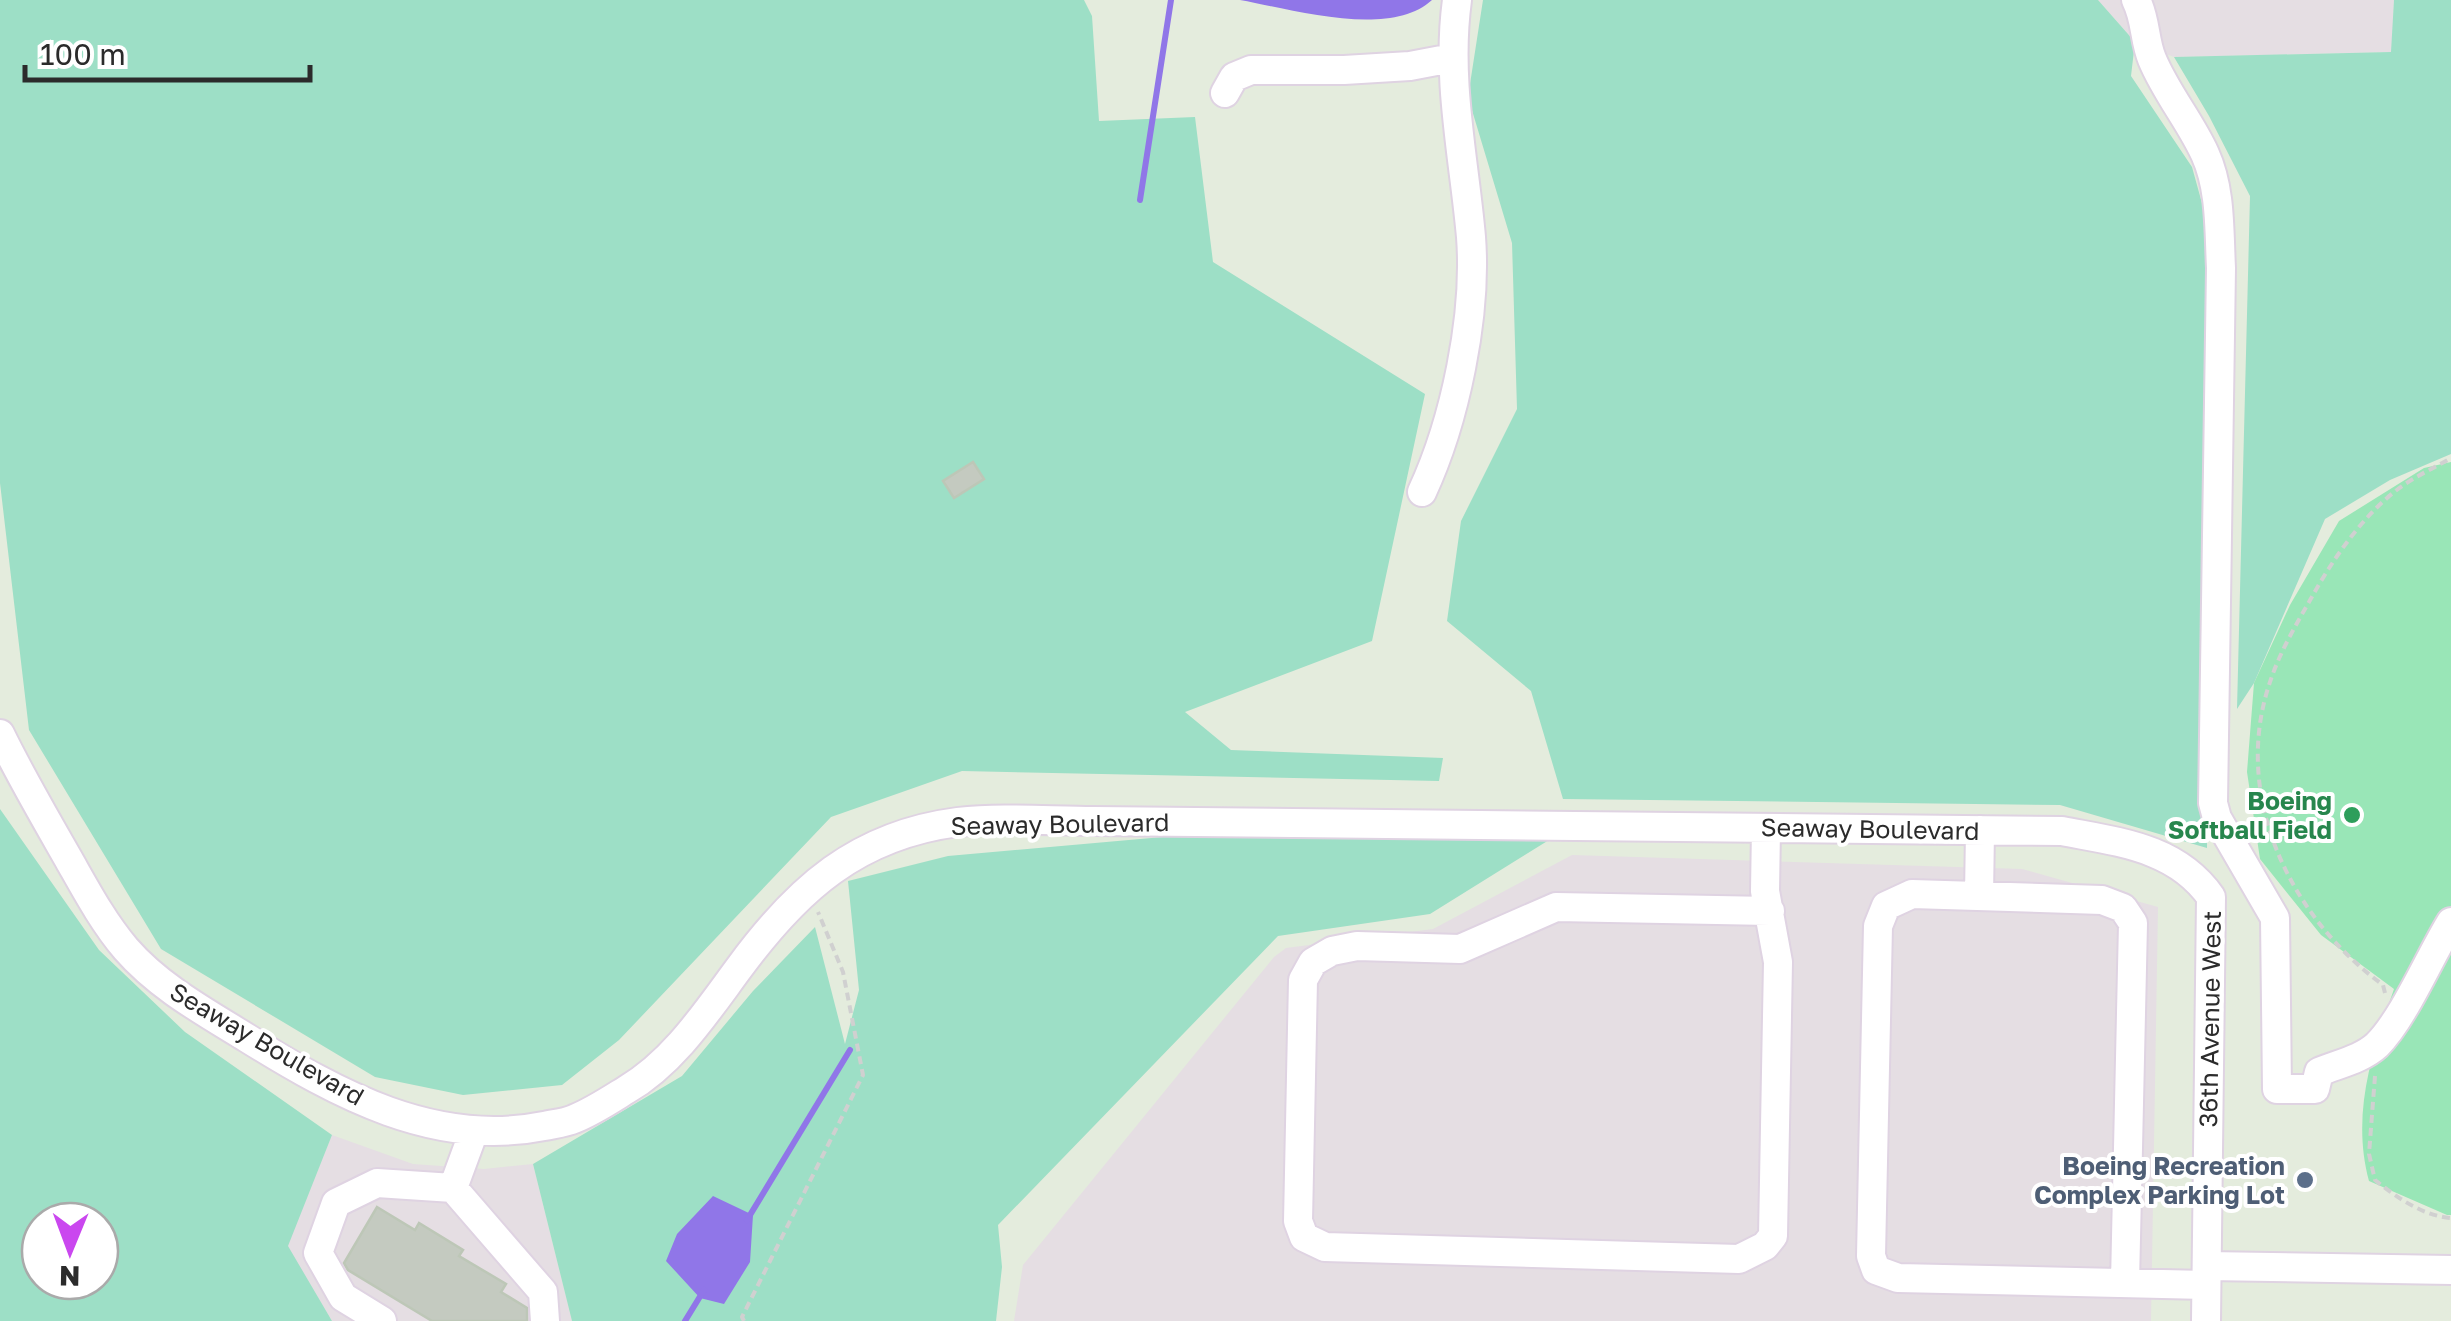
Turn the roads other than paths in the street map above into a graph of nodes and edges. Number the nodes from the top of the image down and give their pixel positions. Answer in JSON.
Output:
{"nodes":[{"id":1,"x":1457,"y":0,"type":"edge"},
{"id":2,"x":2136,"y":0,"type":"edge"},
{"id":3,"x":1452,"y":45,"type":"junction"},
{"id":4,"x":1226,"y":93,"type":"dead end"},
{"id":5,"x":1422,"y":492,"type":"dead end"},
{"id":6,"x":0,"y":734,"type":"edge"},
{"id":7,"x":1766,"y":828,"type":"junction"},
{"id":8,"x":1980,"y":830,"type":"junction"},
{"id":9,"x":1979,"y":896,"type":"junction"},
{"id":10,"x":2211,"y":897,"type":"joint"},
{"id":11,"x":1770,"y":911,"type":"junction"},
{"id":12,"x":2451,"y":922,"type":"edge"},
{"id":13,"x":474,"y":1132,"type":"junction"},
{"id":14,"x":453,"y":1188,"type":"junction"},
{"id":15,"x":2451,"y":1270,"type":"edge"},
{"id":16,"x":2206,"y":1275,"type":"junction"},
{"id":17,"x":2126,"y":1283,"type":"junction"},
{"id":18,"x":382,"y":1321,"type":"edge"},
{"id":19,"x":545,"y":1321,"type":"edge"},
{"id":20,"x":2206,"y":1321,"type":"edge"}],
"edges":[{"from":1,"to":3,"type":"street"},
{"from":2,"to":12,"type":"street"},
{"from":3,"to":4,"type":"street"},
{"from":3,"to":5,"type":"street"},
{"from":6,"to":13,"type":"street","name":"Seaway Boulevard"},
{"from":7,"to":8,"type":"street","name":"Seaway Boulevard"},
{"from":7,"to":11,"type":"street"},
{"from":7,"to":13,"type":"street","name":"Seaway Boulevard"},
{"from":8,"to":9,"type":"street"},
{"from":8,"to":10,"type":"street","name":"Seaway Boulevard"},
{"from":9,"to":17,"type":"street"},
{"from":9,"to":17,"type":"street"},
{"from":10,"to":16,"type":"street","name":"36th Avenue West"},
{"from":11,"to":11,"type":"street"},
{"from":13,"to":14,"type":"street"},
{"from":14,"to":18,"type":"street"},
{"from":14,"to":19,"type":"street"},
{"from":15,"to":16,"type":"street"},
{"from":16,"to":17,"type":"street"},
{"from":16,"to":20,"type":"street","name":"36th Avenue West"}]}
